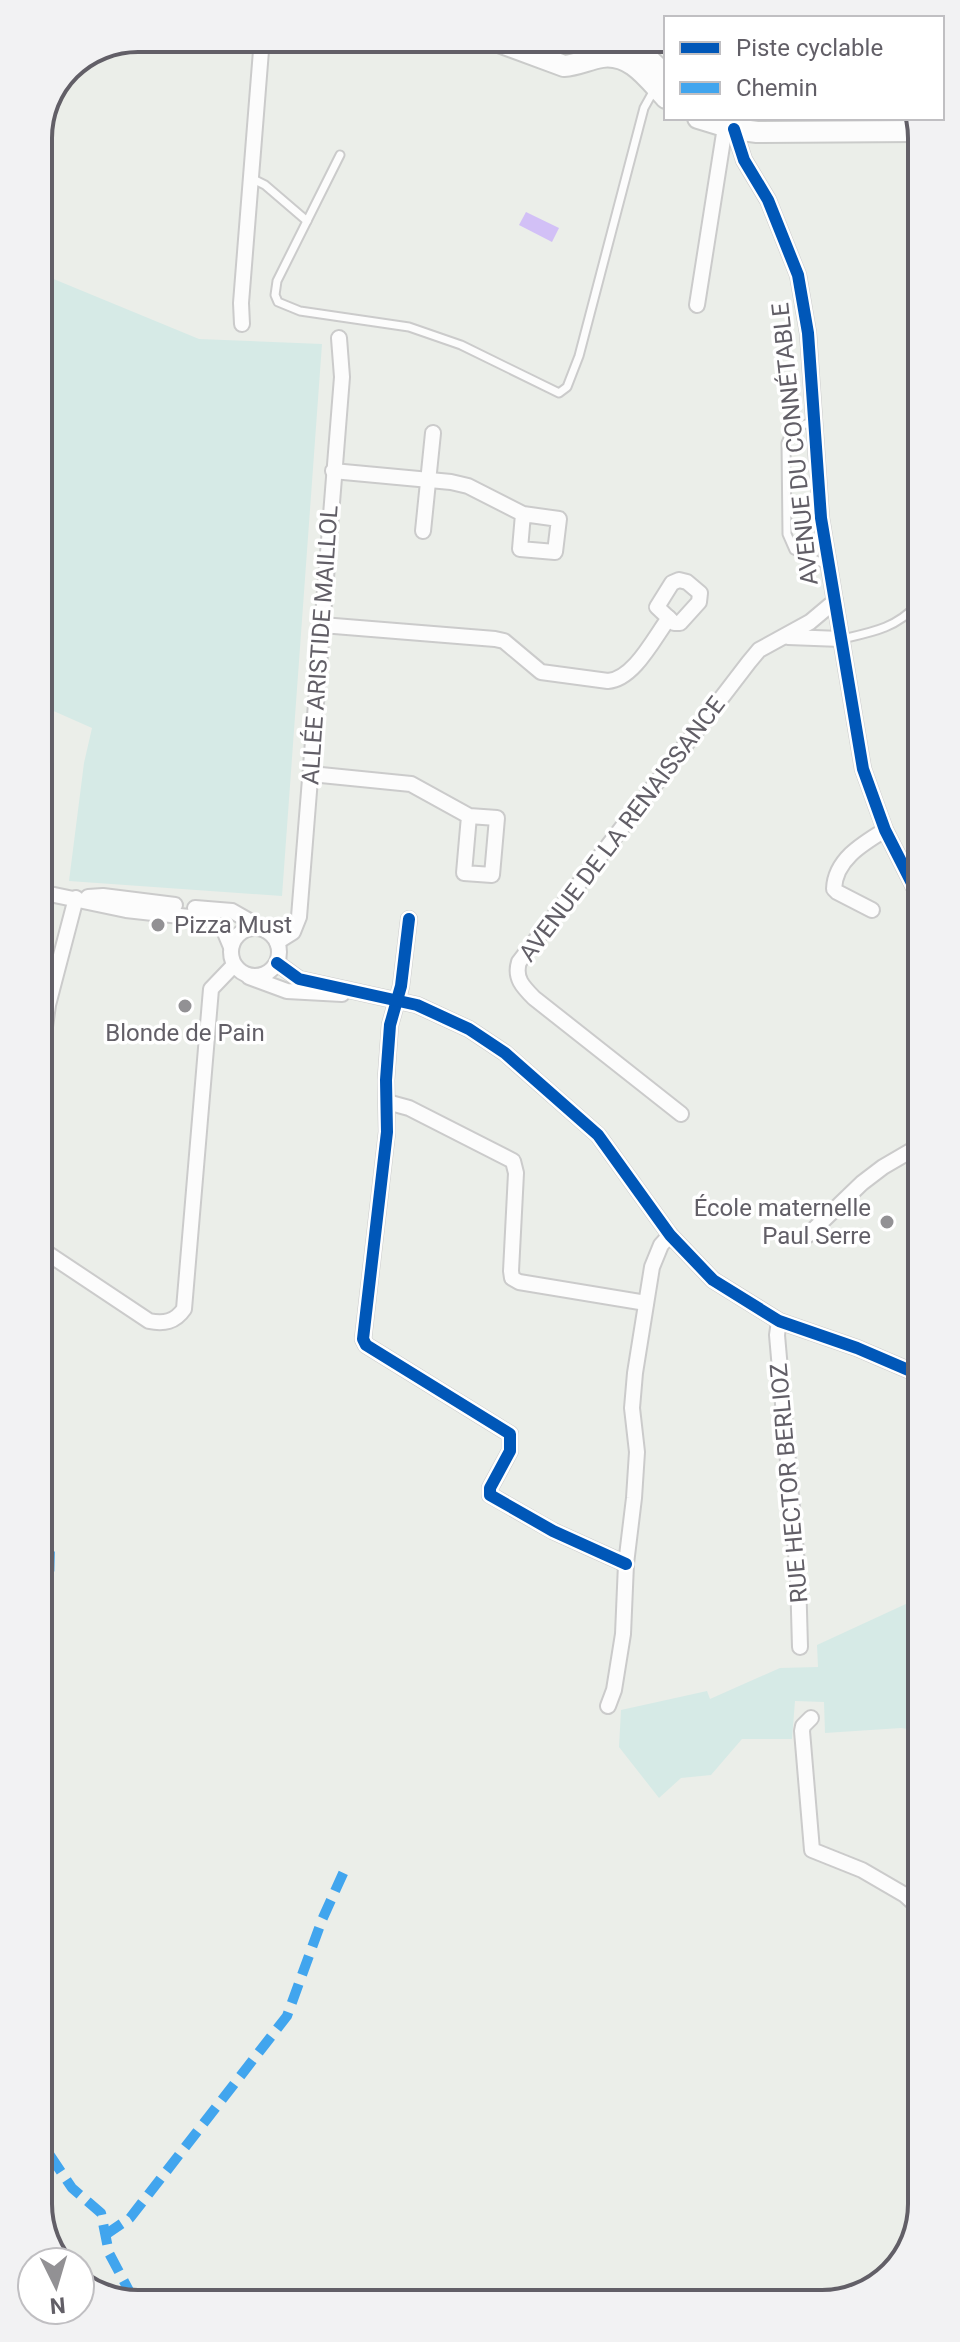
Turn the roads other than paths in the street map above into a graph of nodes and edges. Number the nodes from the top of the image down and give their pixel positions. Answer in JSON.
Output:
{"nodes":[{"id":1,"x":261,"y":52,"type":"edge"},
{"id":2,"x":526,"y":52,"type":"edge"},
{"id":3,"x":597,"y":52,"type":"edge"},
{"id":4,"x":610,"y":52,"type":"edge"},
{"id":5,"x":638,"y":52,"type":"edge"},
{"id":6,"x":663,"y":84,"type":"edge"},
{"id":7,"x":706,"y":120,"type":"edge"},
{"id":8,"x":726,"y":125,"type":"edge"},
{"id":9,"x":907,"y":131,"type":"edge"},
{"id":10,"x":340,"y":155,"type":"dead end"},
{"id":11,"x":253,"y":179,"type":"junction"},
{"id":12,"x":307,"y":221,"type":"junction"},
{"id":13,"x":697,"y":305,"type":"dead end"},
{"id":14,"x":242,"y":324,"type":"dead end"},
{"id":15,"x":339,"y":338,"type":"dead end"},
{"id":16,"x":813,"y":422,"type":"junction"},
{"id":17,"x":433,"y":433,"type":"dead end"},
{"id":18,"x":333,"y":471,"type":"junction"},
{"id":19,"x":428,"y":479,"type":"junction"},
{"id":20,"x":523,"y":514,"type":"dead end"},
{"id":21,"x":423,"y":531,"type":"dead end"},
{"id":22,"x":829,"y":566,"type":"junction"},
{"id":23,"x":835,"y":601,"type":"junction"},
{"id":24,"x":908,"y":615,"type":"edge"},
{"id":25,"x":669,"y":618,"type":"dead end"},
{"id":26,"x":322,"y":625,"type":"junction"},
{"id":27,"x":784,"y":637,"type":"junction"},
{"id":28,"x":841,"y":639,"type":"junction"},
{"id":29,"x":311,"y":774,"type":"junction"},
{"id":30,"x":469,"y":816,"type":"dead end"},
{"id":31,"x":885,"y":830,"type":"junction"},
{"id":32,"x":908,"y":875,"type":"edge"},
{"id":33,"x":52,"y":894,"type":"edge"},
{"id":34,"x":76,"y":898,"type":"junction"},
{"id":35,"x":872,"y":910,"type":"dead end"},
{"id":36,"x":409,"y":919,"type":"dead end"},
{"id":37,"x":272,"y":936,"type":"junction"},
{"id":38,"x":231,"y":947,"type":"junction"},
{"id":39,"x":277,"y":963,"type":"junction"},
{"id":40,"x":234,"y":965,"type":"junction"},
{"id":41,"x":247,"y":975,"type":"junction"},
{"id":42,"x":52,"y":990,"type":"edge"},
{"id":43,"x":370,"y":994,"type":"junction"},
{"id":44,"x":397,"y":999,"type":"junction"},
{"id":45,"x":387,"y":1102,"type":"junction"},
{"id":46,"x":681,"y":1114,"type":"dead end"},
{"id":47,"x":908,"y":1153,"type":"edge"},
{"id":48,"x":670,"y":1235,"type":"junction"},
{"id":49,"x":808,"y":1235,"type":"dead end"},
{"id":50,"x":52,"y":1256,"type":"edge"},
{"id":51,"x":646,"y":1303,"type":"junction"},
{"id":52,"x":779,"y":1321,"type":"junction"},
{"id":53,"x":908,"y":1370,"type":"edge"},
{"id":54,"x":626,"y":1564,"type":"junction"},
{"id":55,"x":800,"y":1647,"type":"dead end"},
{"id":56,"x":608,"y":1706,"type":"dead end"},
{"id":57,"x":811,"y":1718,"type":"dead end"},
{"id":58,"x":908,"y":1899,"type":"edge"}],
"edges":[{"from":1,"to":11,"type":"street"},
{"from":2,"to":3,"type":"main road"},
{"from":4,"to":6,"type":"main road"},
{"from":5,"to":6,"type":"main road"},
{"from":6,"to":12,"type":"lane"},
{"from":7,"to":8,"type":"main road"},
{"from":8,"to":9,"type":"main road"},
{"from":8,"to":13,"type":"street"},
{"from":8,"to":16,"type":"street","name":"AVENUE DU CONNÉTABLE"},
{"from":10,"to":12,"type":"lane"},
{"from":11,"to":12,"type":"lane"},
{"from":11,"to":14,"type":"street"},
{"from":15,"to":18,"type":"street","name":"ALLÉE ARISTIDE MAILLOL"},
{"from":16,"to":22,"type":"street","name":"AVENUE DU CONNÉTABLE"},
{"from":16,"to":22,"type":"lane"},
{"from":17,"to":19,"type":"street"},
{"from":18,"to":19,"type":"street"},
{"from":18,"to":26,"type":"street","name":"ALLÉE ARISTIDE MAILLOL"},
{"from":19,"to":20,"type":"street"},
{"from":19,"to":21,"type":"street"},
{"from":22,"to":23,"type":"street","name":"AVENUE DU CONNÉTABLE"},
{"from":23,"to":27,"type":"street"},
{"from":23,"to":28,"type":"street","name":"AVENUE DU CONNÉTABLE"},
{"from":24,"to":28,"type":"lane"},
{"from":25,"to":26,"type":"street"},
{"from":26,"to":29,"type":"street","name":"ALLÉE ARISTIDE MAILLOL"},
{"from":27,"to":28,"type":"street"},
{"from":27,"to":46,"type":"street","name":"AVENUE DE LA RENAISSANCE"},
{"from":28,"to":31,"type":"street","name":"AVENUE DU CONNÉTABLE"},
{"from":29,"to":30,"type":"street"},
{"from":29,"to":37,"type":"street","name":"ALLÉE ARISTIDE MAILLOL"},
{"from":31,"to":32,"type":"street","name":"AVENUE DU CONNÉTABLE"},
{"from":31,"to":35,"type":"street"},
{"from":33,"to":34,"type":"street"},
{"from":34,"to":37,"type":"street"},
{"from":34,"to":38,"type":"street"},
{"from":34,"to":42,"type":"street"},
{"from":36,"to":44,"type":"street"},
{"from":37,"to":38,"type":"street"},
{"from":37,"to":39,"type":"street"},
{"from":38,"to":40,"type":"street"},
{"from":39,"to":41,"type":"street"},
{"from":39,"to":43,"type":"street"},
{"from":40,"to":41,"type":"street"},
{"from":40,"to":50,"type":"street"},
{"from":41,"to":43,"type":"street"},
{"from":43,"to":44,"type":"street"},
{"from":44,"to":45,"type":"street"},
{"from":44,"to":48,"type":"street"},
{"from":45,"to":51,"type":"street"},
{"from":45,"to":54,"type":"street"},
{"from":47,"to":49,"type":"street"},
{"from":48,"to":51,"type":"street"},
{"from":48,"to":52,"type":"street"},
{"from":51,"to":54,"type":"street"},
{"from":52,"to":53,"type":"street"},
{"from":52,"to":55,"type":"street","name":"RUE HECTOR BERLIOZ"},
{"from":54,"to":56,"type":"street"},
{"from":57,"to":58,"type":"street"}]}
